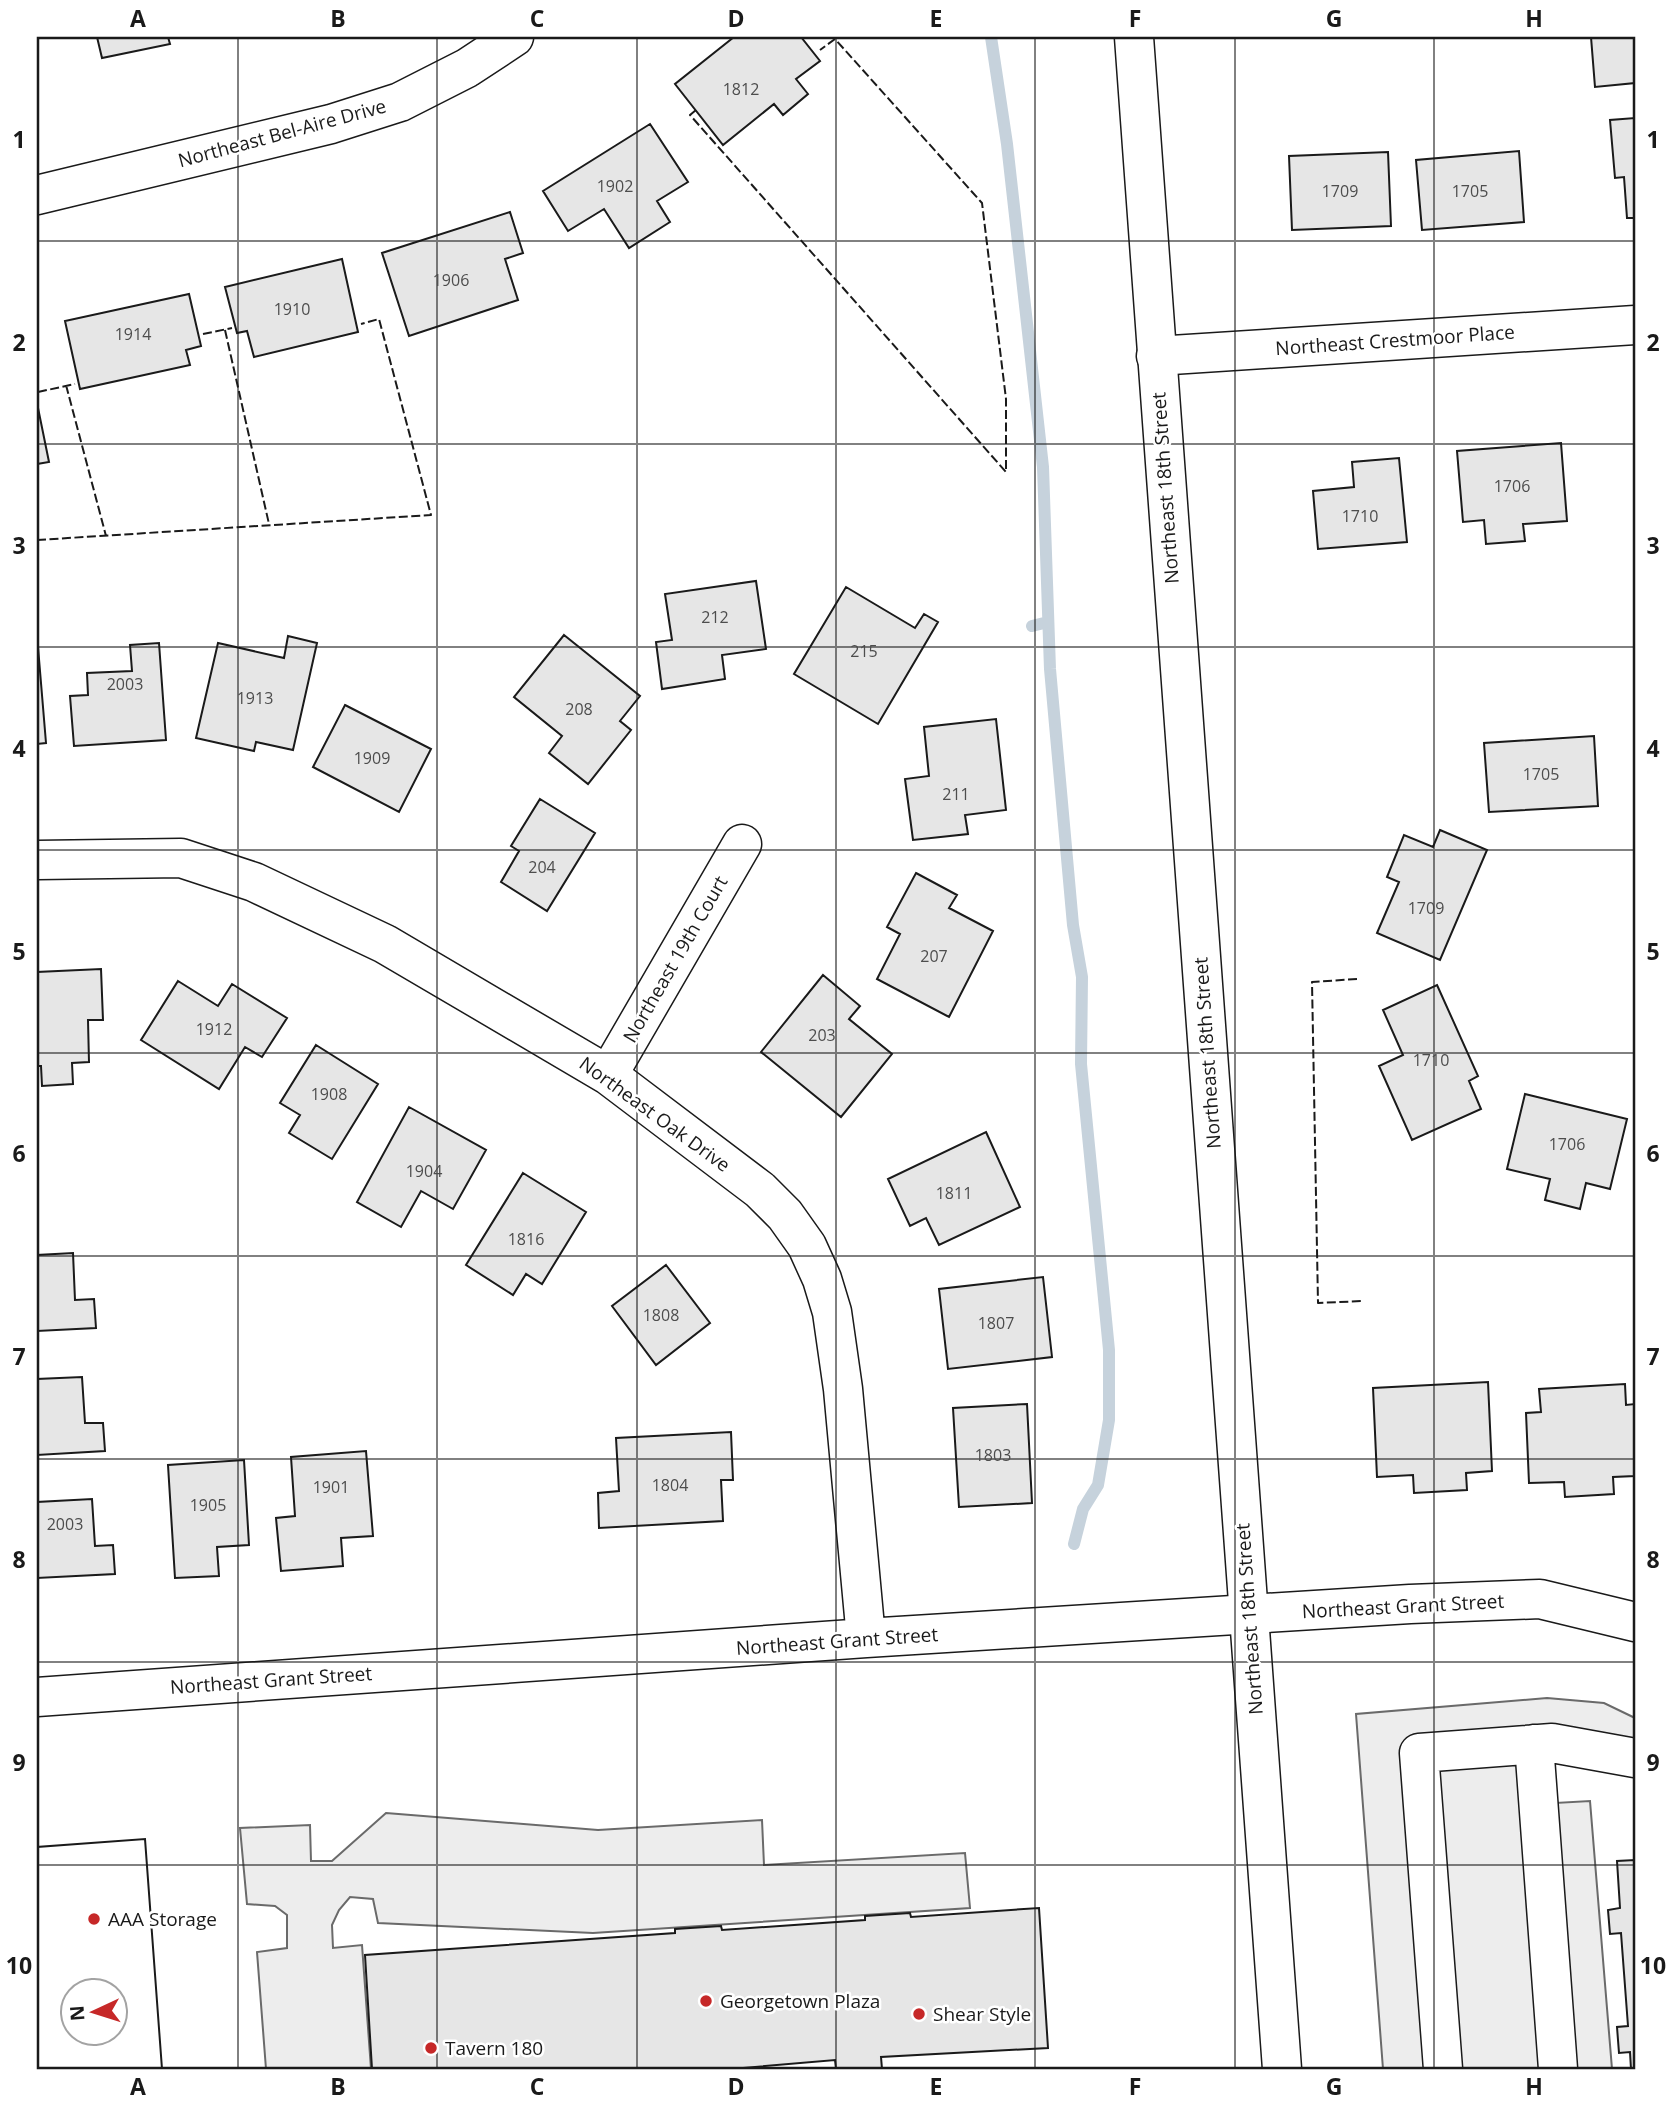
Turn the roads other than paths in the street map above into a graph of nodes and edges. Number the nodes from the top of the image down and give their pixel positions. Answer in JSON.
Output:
{"nodes":[{"id":1,"x":514,"y":37,"type":"edge"},
{"id":2,"x":1134,"y":37,"type":"edge"},
{"id":3,"x":37,"y":195,"type":"edge"},
{"id":4,"x":1635,"y":325,"type":"edge"},
{"id":5,"x":1156,"y":356,"type":"junction"},
{"id":6,"x":742,"y":844,"type":"dead end"},
{"id":7,"x":37,"y":860,"type":"edge"},
{"id":8,"x":608,"y":1075,"type":"junction"},
{"id":9,"x":1248,"y":1616,"type":"junction"},
{"id":10,"x":1635,"y":1622,"type":"edge"},
{"id":11,"x":866,"y":1638,"type":"junction"},
{"id":12,"x":37,"y":1697,"type":"edge"},
{"id":13,"x":1534,"y":1744,"type":"junction"},
{"id":14,"x":1635,"y":1758,"type":"edge"},
{"id":15,"x":1282,"y":2069,"type":"edge"},
{"id":16,"x":1443,"y":2069,"type":"edge"},
{"id":17,"x":1558,"y":2069,"type":"edge"}],
"edges":[{"from":1,"to":3,"type":"street","name":"Northeast Bel-Aire Drive"},
{"from":2,"to":5,"type":"street","name":"Northeast 18th Street"},
{"from":4,"to":5,"type":"street","name":"Northeast Crestmoor Place"},
{"from":5,"to":9,"type":"street","name":"Northeast 18th Street"},
{"from":6,"to":8,"type":"street","name":"Northeast 19th Court"},
{"from":7,"to":8,"type":"street","name":"Northeast Oak Drive"},
{"from":8,"to":11,"type":"street","name":"Northeast Oak Drive"},
{"from":9,"to":10,"type":"street","name":"Northeast Grant Street"},
{"from":9,"to":11,"type":"street","name":"Northeast Grant Street"},
{"from":9,"to":15,"type":"street","name":"Northeast 18th Street"},
{"from":11,"to":12,"type":"street","name":"Northeast Grant Street"},
{"from":13,"to":14,"type":"street"},
{"from":13,"to":16,"type":"street"},
{"from":13,"to":17,"type":"street"}]}
